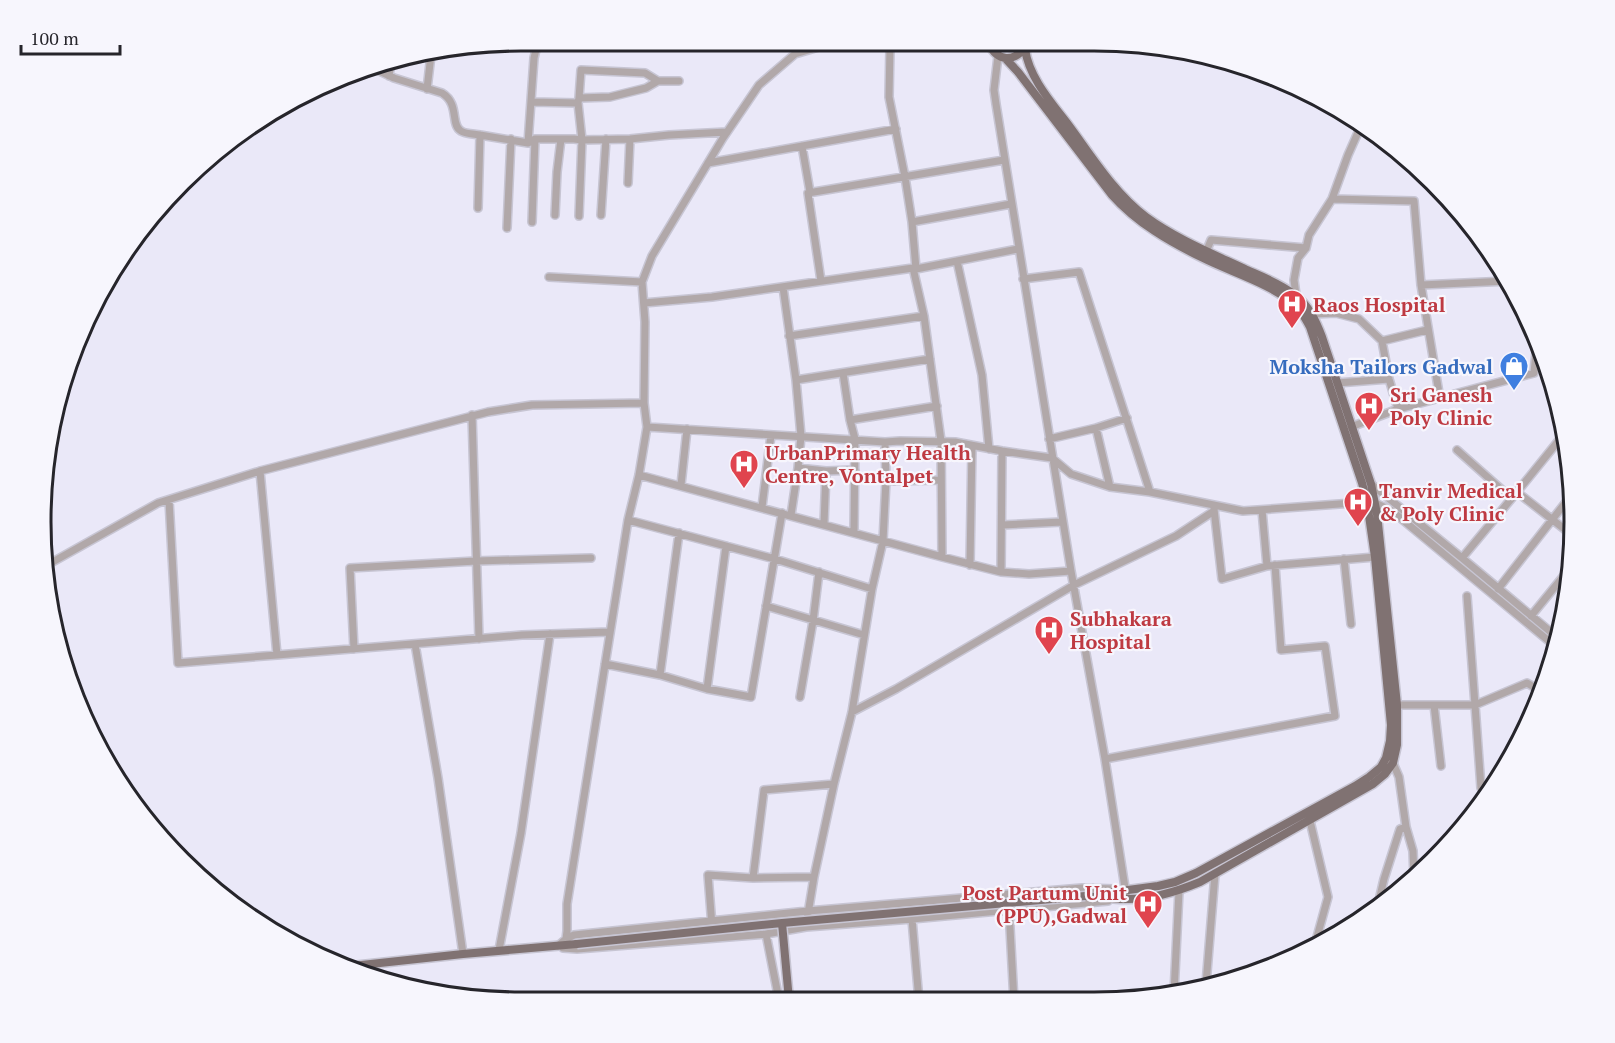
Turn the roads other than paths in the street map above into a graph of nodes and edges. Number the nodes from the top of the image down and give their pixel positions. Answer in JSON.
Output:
{"nodes":[{"id":1,"x":536,"y":51,"type":"edge"},
{"id":2,"x":805,"y":51,"type":"edge"},
{"id":3,"x":886,"y":51,"type":"edge"},
{"id":4,"x":993,"y":51,"type":"edge"},
{"id":5,"x":1021,"y":51,"type":"edge"},
{"id":6,"x":1025,"y":51,"type":"edge"},
{"id":7,"x":1001,"y":57,"type":"junction"},
{"id":8,"x":430,"y":60,"type":"edge"},
{"id":9,"x":390,"y":70,"type":"edge"},
{"id":10,"x":382,"y":72,"type":"edge"},
{"id":11,"x":389,"y":76,"type":"junction"},
{"id":12,"x":658,"y":81,"type":"junction"},
{"id":13,"x":679,"y":81,"type":"dead end"},
{"id":14,"x":427,"y":89,"type":"junction"},
{"id":15,"x":578,"y":100,"type":"junction"},
{"id":16,"x":532,"y":102,"type":"junction"},
{"id":17,"x":896,"y":129,"type":"junction"},
{"id":18,"x":727,"y":132,"type":"junction"},
{"id":19,"x":1358,"y":132,"type":"edge"},
{"id":20,"x":480,"y":135,"type":"junction"},
{"id":21,"x":511,"y":139,"type":"junction"},
{"id":22,"x":561,"y":139,"type":"junction"},
{"id":23,"x":606,"y":139,"type":"junction"},
{"id":24,"x":630,"y":139,"type":"junction"},
{"id":25,"x":532,"y":141,"type":"junction"},
{"id":26,"x":582,"y":141,"type":"junction"},
{"id":27,"x":802,"y":146,"type":"junction"},
{"id":28,"x":1004,"y":160,"type":"junction"},
{"id":29,"x":708,"y":163,"type":"junction"},
{"id":30,"x":905,"y":177,"type":"junction"},
{"id":31,"x":627,"y":183,"type":"dead end"},
{"id":32,"x":810,"y":192,"type":"junction"},
{"id":33,"x":1332,"y":199,"type":"junction"},
{"id":34,"x":1011,"y":204,"type":"junction"},
{"id":35,"x":478,"y":208,"type":"dead end"},
{"id":36,"x":601,"y":214,"type":"dead end"},
{"id":37,"x":555,"y":215,"type":"dead end"},
{"id":38,"x":579,"y":216,"type":"dead end"},
{"id":39,"x":532,"y":222,"type":"dead end"},
{"id":40,"x":912,"y":222,"type":"junction"},
{"id":41,"x":507,"y":228,"type":"dead end"},
{"id":42,"x":1306,"y":248,"type":"junction"},
{"id":43,"x":1018,"y":249,"type":"junction"},
{"id":44,"x":1206,"y":252,"type":"junction"},
{"id":45,"x":957,"y":261,"type":"junction"},
{"id":46,"x":915,"y":269,"type":"junction"},
{"id":47,"x":549,"y":277,"type":"dead end"},
{"id":48,"x":1023,"y":279,"type":"junction"},
{"id":49,"x":820,"y":281,"type":"junction"},
{"id":50,"x":1498,"y":281,"type":"edge"},
{"id":51,"x":642,"y":282,"type":"junction"},
{"id":52,"x":1421,"y":285,"type":"junction"},
{"id":53,"x":783,"y":287,"type":"junction"},
{"id":54,"x":1296,"y":295,"type":"junction"},
{"id":55,"x":644,"y":303,"type":"junction"},
{"id":56,"x":1312,"y":314,"type":"junction"},
{"id":57,"x":924,"y":316,"type":"junction"},
{"id":58,"x":1427,"y":330,"type":"junction"},
{"id":59,"x":789,"y":336,"type":"junction"},
{"id":60,"x":1382,"y":341,"type":"junction"},
{"id":61,"x":930,"y":359,"type":"junction"},
{"id":62,"x":1536,"y":361,"type":"edge"},
{"id":63,"x":843,"y":373,"type":"junction"},
{"id":64,"x":1389,"y":379,"type":"junction"},
{"id":65,"x":796,"y":380,"type":"junction"},
{"id":66,"x":1337,"y":383,"type":"junction"},
{"id":67,"x":1440,"y":399,"type":"junction"},
{"id":68,"x":644,"y":403,"type":"junction"},
{"id":69,"x":937,"y":406,"type":"junction"},
{"id":70,"x":1398,"y":409,"type":"junction"},
{"id":71,"x":472,"y":416,"type":"junction"},
{"id":72,"x":1127,"y":418,"type":"junction"},
{"id":73,"x":850,"y":420,"type":"junction"},
{"id":74,"x":647,"y":427,"type":"junction"},
{"id":75,"x":1351,"y":427,"type":"junction"},
{"id":76,"x":1096,"y":428,"type":"junction"},
{"id":77,"x":687,"y":429,"type":"junction"},
{"id":78,"x":771,"y":435,"type":"junction"},
{"id":79,"x":801,"y":436,"type":"junction"},
{"id":80,"x":1049,"y":439,"type":"junction"},
{"id":81,"x":855,"y":440,"type":"junction"},
{"id":82,"x":941,"y":441,"type":"junction"},
{"id":83,"x":885,"y":442,"type":"junction"},
{"id":84,"x":1557,"y":443,"type":"edge"},
{"id":85,"x":972,"y":446,"type":"junction"},
{"id":86,"x":989,"y":449,"type":"junction"},
{"id":87,"x":1457,"y":450,"type":"dead end"},
{"id":88,"x":1002,"y":451,"type":"junction"},
{"id":89,"x":1052,"y":458,"type":"junction"},
{"id":90,"x":798,"y":468,"type":"junction"},
{"id":91,"x":855,"y":470,"type":"junction"},
{"id":92,"x":260,"y":471,"type":"junction"},
{"id":93,"x":826,"y":471,"type":"junction"},
{"id":94,"x":639,"y":475,"type":"junction"},
{"id":95,"x":941,"y":480,"type":"junction"},
{"id":96,"x":885,"y":481,"type":"junction"},
{"id":97,"x":1367,"y":484,"type":"junction"},
{"id":98,"x":681,"y":485,"type":"junction"},
{"id":99,"x":1110,"y":487,"type":"junction"},
{"id":100,"x":1150,"y":492,"type":"junction"},
{"id":101,"x":1517,"y":492,"type":"junction"},
{"id":102,"x":169,"y":500,"type":"junction"},
{"id":103,"x":1371,"y":503,"type":"junction"},
{"id":104,"x":1563,"y":505,"type":"edge"},
{"id":105,"x":762,"y":507,"type":"junction"},
{"id":106,"x":1214,"y":508,"type":"junction"},
{"id":107,"x":1262,"y":510,"type":"junction"},
{"id":108,"x":782,"y":513,"type":"junction"},
{"id":109,"x":791,"y":515,"type":"junction"},
{"id":110,"x":1552,"y":519,"type":"junction"},
{"id":111,"x":628,"y":520,"type":"junction"},
{"id":112,"x":1062,"y":522,"type":"junction"},
{"id":113,"x":824,"y":524,"type":"junction"},
{"id":114,"x":1002,"y":525,"type":"junction"},
{"id":115,"x":1564,"y":529,"type":"edge"},
{"id":116,"x":854,"y":532,"type":"junction"},
{"id":117,"x":679,"y":533,"type":"junction"},
{"id":118,"x":883,"y":540,"type":"junction"},
{"id":119,"x":726,"y":546,"type":"junction"},
{"id":120,"x":942,"y":557,"type":"junction"},
{"id":121,"x":1375,"y":557,"type":"junction"},
{"id":122,"x":591,"y":558,"type":"dead end"},
{"id":123,"x":1462,"y":558,"type":"junction"},
{"id":124,"x":775,"y":559,"type":"junction"},
{"id":125,"x":1344,"y":559,"type":"junction"},
{"id":126,"x":477,"y":561,"type":"junction"},
{"id":127,"x":53,"y":562,"type":"edge"},
{"id":128,"x":970,"y":565,"type":"junction"},
{"id":129,"x":1271,"y":566,"type":"junction"},
{"id":130,"x":1071,"y":571,"type":"junction"},
{"id":131,"x":819,"y":572,"type":"junction"},
{"id":132,"x":1001,"y":572,"type":"junction"},
{"id":133,"x":1560,"y":580,"type":"edge"},
{"id":134,"x":1074,"y":585,"type":"junction"},
{"id":135,"x":872,"y":589,"type":"junction"},
{"id":136,"x":1498,"y":589,"type":"junction"},
{"id":137,"x":1467,"y":596,"type":"dead end"},
{"id":138,"x":765,"y":606,"type":"junction"},
{"id":139,"x":1531,"y":615,"type":"junction"},
{"id":140,"x":813,"y":621,"type":"junction"},
{"id":141,"x":1351,"y":624,"type":"dead end"},
{"id":142,"x":609,"y":632,"type":"junction"},
{"id":143,"x":1551,"y":632,"type":"edge"},
{"id":144,"x":550,"y":634,"type":"junction"},
{"id":145,"x":864,"y":635,"type":"junction"},
{"id":146,"x":479,"y":639,"type":"junction"},
{"id":147,"x":1549,"y":641,"type":"edge"},
{"id":148,"x":415,"y":644,"type":"junction"},
{"id":149,"x":354,"y":649,"type":"junction"},
{"id":150,"x":277,"y":655,"type":"junction"},
{"id":151,"x":605,"y":664,"type":"junction"},
{"id":152,"x":660,"y":675,"type":"junction"},
{"id":153,"x":1534,"y":687,"type":"edge"},
{"id":154,"x":707,"y":689,"type":"junction"},
{"id":155,"x":801,"y":697,"type":"dead end"},
{"id":156,"x":1397,"y":705,"type":"junction"},
{"id":157,"x":1434,"y":705,"type":"junction"},
{"id":158,"x":1475,"y":705,"type":"junction"},
{"id":159,"x":852,"y":712,"type":"junction"},
{"id":160,"x":1105,"y":759,"type":"junction"},
{"id":161,"x":1389,"y":760,"type":"junction"},
{"id":162,"x":1441,"y":766,"type":"dead end"},
{"id":163,"x":834,"y":784,"type":"junction"},
{"id":164,"x":1481,"y":788,"type":"dead end"},
{"id":165,"x":1310,"y":821,"type":"junction"},
{"id":166,"x":1406,"y":827,"type":"junction"},
{"id":167,"x":1414,"y":866,"type":"edge"},
{"id":168,"x":1215,"y":874,"type":"junction"},
{"id":169,"x":814,"y":877,"type":"junction"},
{"id":170,"x":753,"y":878,"type":"junction"},
{"id":171,"x":1125,"y":889,"type":"junction"},
{"id":172,"x":1179,"y":891,"type":"junction"},
{"id":173,"x":1380,"y":895,"type":"edge"},
{"id":174,"x":1085,"y":896,"type":"junction"},
{"id":175,"x":1126,"y":899,"type":"junction"},
{"id":176,"x":1009,"y":910,"type":"junction"},
{"id":177,"x":808,"y":911,"type":"junction"},
{"id":178,"x":912,"y":919,"type":"junction"},
{"id":179,"x":711,"y":922,"type":"junction"},
{"id":180,"x":782,"y":923,"type":"junction"},
{"id":181,"x":806,"y":927,"type":"junction"},
{"id":182,"x":766,"y":934,"type":"junction"},
{"id":183,"x":1318,"y":935,"type":"edge"},
{"id":184,"x":713,"y":938,"type":"junction"},
{"id":185,"x":566,"y":939,"type":"junction"},
{"id":186,"x":558,"y":946,"type":"junction"},
{"id":187,"x":499,"y":950,"type":"junction"},
{"id":188,"x":464,"y":954,"type":"junction"},
{"id":189,"x":364,"y":965,"type":"edge"},
{"id":190,"x":1206,"y":978,"type":"edge"},
{"id":191,"x":1174,"y":985,"type":"edge"},
{"id":192,"x":777,"y":992,"type":"edge"},
{"id":193,"x":788,"y":992,"type":"edge"},
{"id":194,"x":918,"y":992,"type":"edge"},
{"id":195,"x":1014,"y":992,"type":"edge"}],
"edges":[{"from":1,"to":16,"type":"street"},
{"from":2,"to":18,"type":"street"},
{"from":3,"to":17,"type":"street"},
{"from":4,"to":7,"type":"main road"},
{"from":5,"to":7,"type":"main road"},
{"from":6,"to":44,"type":"main road"},
{"from":7,"to":28,"type":"street"},
{"from":7,"to":97,"type":"main road"},
{"from":8,"to":14,"type":"street"},
{"from":9,"to":11,"type":"street"},
{"from":10,"to":11,"type":"street"},
{"from":11,"to":14,"type":"street"},
{"from":12,"to":13,"type":"street"},
{"from":12,"to":15,"type":"street"},
{"from":12,"to":15,"type":"street"},
{"from":14,"to":20,"type":"street"},
{"from":15,"to":16,"type":"street"},
{"from":15,"to":26,"type":"street"},
{"from":16,"to":25,"type":"street"},
{"from":17,"to":27,"type":"street"},
{"from":17,"to":30,"type":"street"},
{"from":18,"to":24,"type":"street"},
{"from":18,"to":29,"type":"street"},
{"from":19,"to":33,"type":"street"},
{"from":20,"to":21,"type":"street"},
{"from":20,"to":35,"type":"street"},
{"from":21,"to":25,"type":"street"},
{"from":21,"to":41,"type":"street"},
{"from":22,"to":25,"type":"street"},
{"from":22,"to":26,"type":"street"},
{"from":22,"to":37,"type":"street"},
{"from":23,"to":24,"type":"street"},
{"from":23,"to":26,"type":"street"},
{"from":23,"to":36,"type":"street"},
{"from":24,"to":31,"type":"street"},
{"from":25,"to":39,"type":"street"},
{"from":26,"to":38,"type":"street"},
{"from":27,"to":29,"type":"street"},
{"from":27,"to":32,"type":"street"},
{"from":28,"to":30,"type":"street"},
{"from":28,"to":34,"type":"street"},
{"from":29,"to":51,"type":"street"},
{"from":30,"to":32,"type":"street"},
{"from":30,"to":40,"type":"street"},
{"from":32,"to":49,"type":"street"},
{"from":33,"to":42,"type":"street"},
{"from":33,"to":52,"type":"street"},
{"from":34,"to":40,"type":"street"},
{"from":34,"to":43,"type":"street"},
{"from":40,"to":46,"type":"street"},
{"from":42,"to":44,"type":"street"},
{"from":42,"to":54,"type":"street"},
{"from":43,"to":45,"type":"street"},
{"from":43,"to":48,"type":"street"},
{"from":44,"to":54,"type":"main road"},
{"from":45,"to":46,"type":"street"},
{"from":45,"to":86,"type":"street"},
{"from":46,"to":49,"type":"street"},
{"from":46,"to":57,"type":"street"},
{"from":47,"to":51,"type":"street"},
{"from":48,"to":72,"type":"street"},
{"from":48,"to":80,"type":"street"},
{"from":49,"to":53,"type":"street"},
{"from":50,"to":52,"type":"street"},
{"from":51,"to":55,"type":"street"},
{"from":52,"to":58,"type":"street"},
{"from":53,"to":55,"type":"street"},
{"from":53,"to":59,"type":"street"},
{"from":54,"to":56,"type":"main road"},
{"from":55,"to":68,"type":"street"},
{"from":56,"to":60,"type":"street"},
{"from":56,"to":66,"type":"main road"},
{"from":57,"to":59,"type":"street"},
{"from":57,"to":61,"type":"street"},
{"from":58,"to":60,"type":"street"},
{"from":58,"to":67,"type":"street"},
{"from":59,"to":65,"type":"street"},
{"from":60,"to":64,"type":"street"},
{"from":61,"to":63,"type":"street"},
{"from":61,"to":69,"type":"street"},
{"from":62,"to":67,"type":"street"},
{"from":63,"to":65,"type":"street"},
{"from":63,"to":73,"type":"street"},
{"from":64,"to":66,"type":"street"},
{"from":64,"to":70,"type":"street"},
{"from":65,"to":79,"type":"street"},
{"from":66,"to":75,"type":"main road"},
{"from":67,"to":70,"type":"street"},
{"from":68,"to":71,"type":"street"},
{"from":68,"to":74,"type":"street"},
{"from":69,"to":73,"type":"street"},
{"from":69,"to":82,"type":"street"},
{"from":70,"to":75,"type":"street"},
{"from":71,"to":92,"type":"street"},
{"from":71,"to":126,"type":"street"},
{"from":72,"to":76,"type":"street"},
{"from":72,"to":100,"type":"street"},
{"from":73,"to":81,"type":"street"},
{"from":74,"to":77,"type":"street"},
{"from":74,"to":94,"type":"street"},
{"from":75,"to":97,"type":"main road"},
{"from":76,"to":80,"type":"street"},
{"from":76,"to":99,"type":"street"},
{"from":77,"to":78,"type":"street"},
{"from":77,"to":98,"type":"street"},
{"from":78,"to":79,"type":"street"},
{"from":78,"to":105,"type":"street"},
{"from":79,"to":81,"type":"street"},
{"from":79,"to":90,"type":"street"},
{"from":80,"to":89,"type":"street"},
{"from":81,"to":83,"type":"street"},
{"from":81,"to":91,"type":"street"},
{"from":82,"to":83,"type":"street"},
{"from":82,"to":85,"type":"street"},
{"from":82,"to":95,"type":"street"},
{"from":83,"to":96,"type":"street"},
{"from":84,"to":101,"type":"street"},
{"from":85,"to":86,"type":"street"},
{"from":85,"to":128,"type":"street"},
{"from":86,"to":88,"type":"street"},
{"from":87,"to":101,"type":"street"},
{"from":88,"to":89,"type":"street"},
{"from":88,"to":114,"type":"street"},
{"from":89,"to":99,"type":"street"},
{"from":89,"to":112,"type":"street"},
{"from":90,"to":93,"type":"street"},
{"from":90,"to":109,"type":"street"},
{"from":91,"to":93,"type":"street"},
{"from":91,"to":116,"type":"street"},
{"from":92,"to":102,"type":"street"},
{"from":92,"to":150,"type":"street"},
{"from":93,"to":113,"type":"street"},
{"from":94,"to":98,"type":"street"},
{"from":94,"to":111,"type":"street"},
{"from":95,"to":96,"type":"street"},
{"from":95,"to":120,"type":"street"},
{"from":96,"to":118,"type":"street"},
{"from":97,"to":103,"type":"main road"},
{"from":97,"to":123,"type":"street"},
{"from":98,"to":105,"type":"street"},
{"from":99,"to":100,"type":"street"},
{"from":100,"to":106,"type":"street"},
{"from":101,"to":110,"type":"street"},
{"from":101,"to":123,"type":"street"},
{"from":102,"to":127,"type":"street"},
{"from":102,"to":150,"type":"street"},
{"from":103,"to":107,"type":"street"},
{"from":103,"to":121,"type":"main road"},
{"from":103,"to":147,"type":"street"},
{"from":103,"to":156,"type":"main road"},
{"from":104,"to":110,"type":"street"},
{"from":105,"to":108,"type":"street"},
{"from":106,"to":107,"type":"street"},
{"from":106,"to":129,"type":"street"},
{"from":106,"to":134,"type":"street"},
{"from":107,"to":129,"type":"street"},
{"from":108,"to":109,"type":"street"},
{"from":108,"to":124,"type":"street"},
{"from":109,"to":113,"type":"street"},
{"from":110,"to":115,"type":"street"},
{"from":110,"to":136,"type":"street"},
{"from":111,"to":117,"type":"street"},
{"from":111,"to":142,"type":"street"},
{"from":112,"to":114,"type":"street"},
{"from":112,"to":130,"type":"street"},
{"from":113,"to":116,"type":"street"},
{"from":114,"to":132,"type":"street"},
{"from":116,"to":118,"type":"street"},
{"from":117,"to":119,"type":"street"},
{"from":117,"to":152,"type":"street"},
{"from":118,"to":120,"type":"street"},
{"from":118,"to":135,"type":"street"},
{"from":119,"to":124,"type":"street"},
{"from":119,"to":154,"type":"street"},
{"from":120,"to":128,"type":"street"},
{"from":121,"to":125,"type":"street"},
{"from":121,"to":161,"type":"main road"},
{"from":122,"to":126,"type":"street"},
{"from":123,"to":136,"type":"street"},
{"from":124,"to":131,"type":"street"},
{"from":124,"to":138,"type":"street"},
{"from":125,"to":129,"type":"street"},
{"from":125,"to":141,"type":"street"},
{"from":126,"to":146,"type":"street"},
{"from":126,"to":149,"type":"street"},
{"from":128,"to":132,"type":"street"},
{"from":129,"to":160,"type":"street"},
{"from":130,"to":132,"type":"street"},
{"from":130,"to":134,"type":"street"},
{"from":131,"to":135,"type":"street"},
{"from":131,"to":140,"type":"street"},
{"from":133,"to":139,"type":"street"},
{"from":134,"to":159,"type":"street"},
{"from":134,"to":160,"type":"street"},
{"from":135,"to":145,"type":"street"},
{"from":136,"to":139,"type":"street"},
{"from":137,"to":158,"type":"street"},
{"from":138,"to":140,"type":"street"},
{"from":138,"to":154,"type":"street"},
{"from":139,"to":143,"type":"street"},
{"from":140,"to":145,"type":"street"},
{"from":140,"to":155,"type":"street"},
{"from":142,"to":144,"type":"street"},
{"from":142,"to":151,"type":"street"},
{"from":144,"to":146,"type":"street"},
{"from":144,"to":187,"type":"street"},
{"from":145,"to":159,"type":"street"},
{"from":146,"to":148,"type":"street"},
{"from":148,"to":149,"type":"street"},
{"from":148,"to":188,"type":"street"},
{"from":149,"to":150,"type":"street"},
{"from":151,"to":152,"type":"street"},
{"from":151,"to":185,"type":"street"},
{"from":152,"to":154,"type":"street"},
{"from":153,"to":158,"type":"street"},
{"from":156,"to":157,"type":"street"},
{"from":156,"to":161,"type":"main road"},
{"from":157,"to":158,"type":"street"},
{"from":157,"to":162,"type":"street"},
{"from":158,"to":164,"type":"street"},
{"from":159,"to":163,"type":"street"},
{"from":160,"to":171,"type":"street"},
{"from":161,"to":165,"type":"main road"},
{"from":161,"to":166,"type":"street"},
{"from":161,"to":171,"type":"main road"},
{"from":163,"to":169,"type":"street"},
{"from":163,"to":170,"type":"street"},
{"from":165,"to":168,"type":"main road"},
{"from":165,"to":183,"type":"street"},
{"from":166,"to":167,"type":"street"},
{"from":166,"to":173,"type":"street"},
{"from":168,"to":172,"type":"main road"},
{"from":168,"to":190,"type":"street"},
{"from":169,"to":170,"type":"street"},
{"from":169,"to":177,"type":"street"},
{"from":170,"to":179,"type":"street"},
{"from":171,"to":174,"type":"main road"},
{"from":171,"to":175,"type":"street"},
{"from":171,"to":177,"type":"street"},
{"from":172,"to":175,"type":"main road"},
{"from":172,"to":191,"type":"street"},
{"from":174,"to":175,"type":"main road"},
{"from":174,"to":180,"type":"main road","bridge":true},
{"from":175,"to":176,"type":"street"},
{"from":176,"to":178,"type":"street"},
{"from":176,"to":195,"type":"street"},
{"from":177,"to":179,"type":"street"},
{"from":177,"to":181,"type":"street"},
{"from":178,"to":181,"type":"street"},
{"from":178,"to":194,"type":"street"},
{"from":179,"to":184,"type":"street"},
{"from":179,"to":185,"type":"street"},
{"from":180,"to":186,"type":"main road","bridge":true},
{"from":180,"to":193,"type":"main road","bridge":true},
{"from":181,"to":182,"type":"street"},
{"from":182,"to":184,"type":"street"},
{"from":182,"to":192,"type":"street"},
{"from":184,"to":186,"type":"street"},
{"from":185,"to":186,"type":"street"},
{"from":186,"to":187,"type":"main road"},
{"from":187,"to":188,"type":"main road"},
{"from":188,"to":189,"type":"main road"}]}
